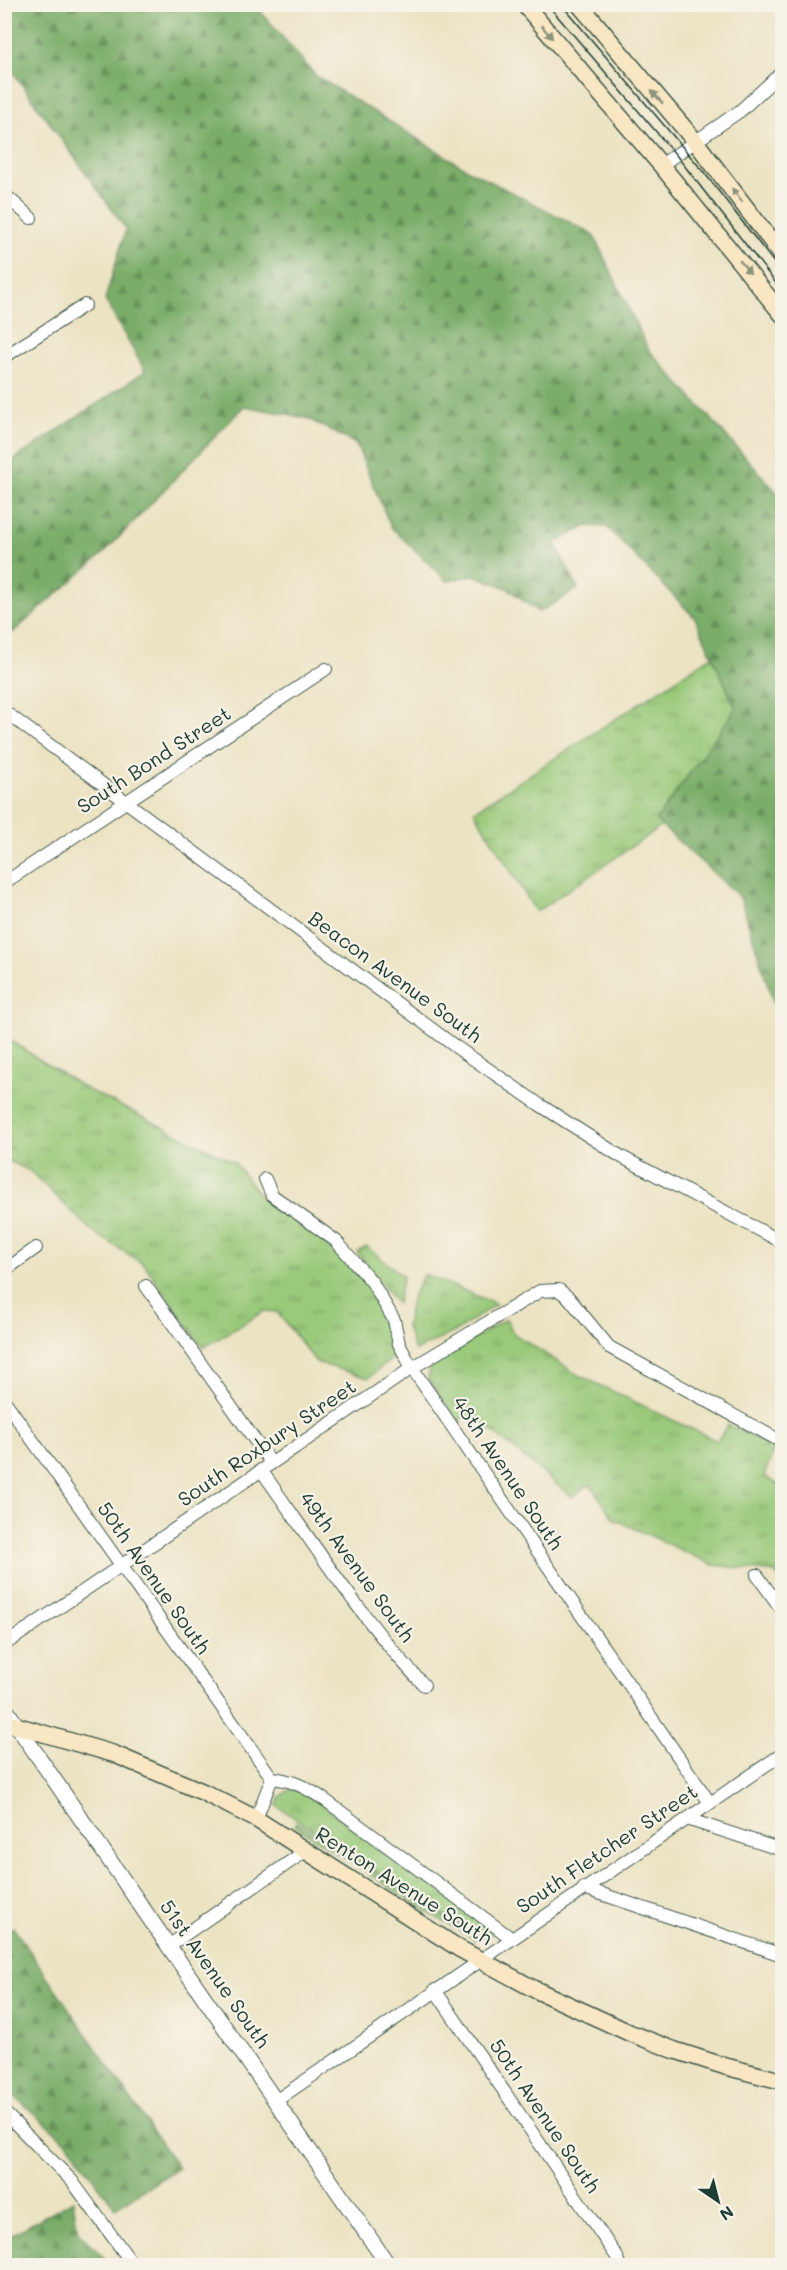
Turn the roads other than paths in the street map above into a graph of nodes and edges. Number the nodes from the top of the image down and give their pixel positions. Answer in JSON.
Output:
{"nodes":[{"id":1,"x":524,"y":4,"type":"edge"},
{"id":2,"x":579,"y":4,"type":"edge"},
{"id":3,"x":783,"y":72,"type":"edge"},
{"id":4,"x":695,"y":141,"type":"junction"},
{"id":5,"x":661,"y":165,"type":"junction"},
{"id":6,"x":4,"y":194,"type":"edge"},
{"id":7,"x":31,"y":218,"type":"dead end"},
{"id":8,"x":783,"y":255,"type":"edge"},
{"id":9,"x":85,"y":305,"type":"dead end"},
{"id":10,"x":783,"y":314,"type":"edge"},
{"id":11,"x":4,"y":357,"type":"edge"},
{"id":12,"x":326,"y":669,"type":"dead end"},
{"id":13,"x":4,"y":711,"type":"edge"},
{"id":14,"x":126,"y":801,"type":"junction"},
{"id":15,"x":4,"y":883,"type":"edge"},
{"id":16,"x":265,"y":1179,"type":"dead end"},
{"id":17,"x":783,"y":1242,"type":"edge"},
{"id":18,"x":36,"y":1248,"type":"dead end"},
{"id":19,"x":4,"y":1271,"type":"edge"},
{"id":20,"x":146,"y":1286,"type":"dead end"},
{"id":21,"x":412,"y":1368,"type":"junction"},
{"id":22,"x":4,"y":1400,"type":"edge"},
{"id":23,"x":783,"y":1442,"type":"edge"},
{"id":24,"x":266,"y":1466,"type":"junction"},
{"id":25,"x":121,"y":1566,"type":"junction"},
{"id":26,"x":758,"y":1575,"type":"dead end"},
{"id":27,"x":783,"y":1610,"type":"edge"},
{"id":28,"x":4,"y":1645,"type":"edge"},
{"id":29,"x":424,"y":1685,"type":"dead end"},
{"id":30,"x":4,"y":1707,"type":"edge"},
{"id":31,"x":10,"y":1723,"type":"edge"},
{"id":32,"x":783,"y":1754,"type":"edge"},
{"id":33,"x":272,"y":1778,"type":"junction"},
{"id":34,"x":710,"y":1803,"type":"junction"},
{"id":35,"x":256,"y":1819,"type":"junction"},
{"id":36,"x":687,"y":1819,"type":"junction"},
{"id":37,"x":307,"y":1850,"type":"junction"},
{"id":38,"x":783,"y":1850,"type":"edge"},
{"id":39,"x":584,"y":1888,"type":"junction"},
{"id":40,"x":511,"y":1938,"type":"junction"},
{"id":41,"x":170,"y":1945,"type":"junction"},
{"id":42,"x":783,"y":1955,"type":"edge"},
{"id":43,"x":479,"y":1960,"type":"junction"},
{"id":44,"x":435,"y":1990,"type":"junction"},
{"id":45,"x":783,"y":2081,"type":"edge"},
{"id":46,"x":277,"y":2100,"type":"junction"},
{"id":47,"x":4,"y":2112,"type":"edge"},
{"id":48,"x":134,"y":2265,"type":"edge"},
{"id":49,"x":389,"y":2265,"type":"edge"},
{"id":50,"x":619,"y":2265,"type":"edge"}],
"edges":[{"from":1,"to":5,"type":"main road","one_way":true},
{"from":4,"to":2,"type":"main road","one_way":true},
{"from":3,"to":4,"type":"street"},
{"from":4,"to":5,"type":"street"},
{"from":8,"to":4,"type":"main road","one_way":true},
{"from":5,"to":10,"type":"main road","one_way":true},
{"from":6,"to":7,"type":"street"},
{"from":9,"to":11,"type":"street"},
{"from":12,"to":14,"type":"street","name":"South Bond Street"},
{"from":13,"to":14,"type":"street","name":"Beacon Avenue South"},
{"from":14,"to":15,"type":"street","name":"South Bond Street"},
{"from":14,"to":17,"type":"street","name":"Beacon Avenue South"},
{"from":16,"to":21,"type":"street","name":"48th Avenue South"},
{"from":18,"to":19,"type":"street"},
{"from":20,"to":24,"type":"street","name":"49th Avenue South"},
{"from":21,"to":23,"type":"street","name":"South Roxbury Street"},
{"from":21,"to":24,"type":"street","name":"South Roxbury Street"},
{"from":21,"to":34,"type":"street","name":"48th Avenue South"},
{"from":22,"to":25,"type":"street","name":"50th Avenue South"},
{"from":24,"to":25,"type":"street","name":"South Roxbury Street"},
{"from":24,"to":29,"type":"street","name":"49th Avenue South"},
{"from":25,"to":28,"type":"street","name":"South Roxbury Street"},
{"from":25,"to":33,"type":"street","name":"50th Avenue South"},
{"from":26,"to":27,"type":"street"},
{"from":30,"to":31,"type":"street","name":"51st Avenue South"},
{"from":31,"to":35,"type":"main road","name":"Renton Avenue South"},
{"from":31,"to":41,"type":"street","name":"51st Avenue South"},
{"from":32,"to":34,"type":"street","name":"South Fletcher Street"},
{"from":33,"to":35,"type":"street"},
{"from":33,"to":40,"type":"street"},
{"from":34,"to":36,"type":"street","name":"South Fletcher Street"},
{"from":35,"to":37,"type":"main road","name":"Renton Avenue South"},
{"from":36,"to":38,"type":"street"},
{"from":36,"to":39,"type":"street","name":"South Fletcher Street"},
{"from":37,"to":41,"type":"street"},
{"from":37,"to":43,"type":"main road","name":"Renton Avenue South"},
{"from":39,"to":40,"type":"street","name":"South Fletcher Street"},
{"from":39,"to":42,"type":"street"},
{"from":40,"to":43,"type":"street","name":"South Fletcher Street"},
{"from":41,"to":46,"type":"street","name":"51st Avenue South"},
{"from":43,"to":44,"type":"street","name":"South Fletcher Street"},
{"from":43,"to":45,"type":"main road","name":"Renton Avenue South"},
{"from":44,"to":46,"type":"street","name":"South Fletcher Street"},
{"from":44,"to":50,"type":"street","name":"50th Avenue South"},
{"from":46,"to":49,"type":"street","name":"51st Avenue South"},
{"from":47,"to":48,"type":"street"}]}
